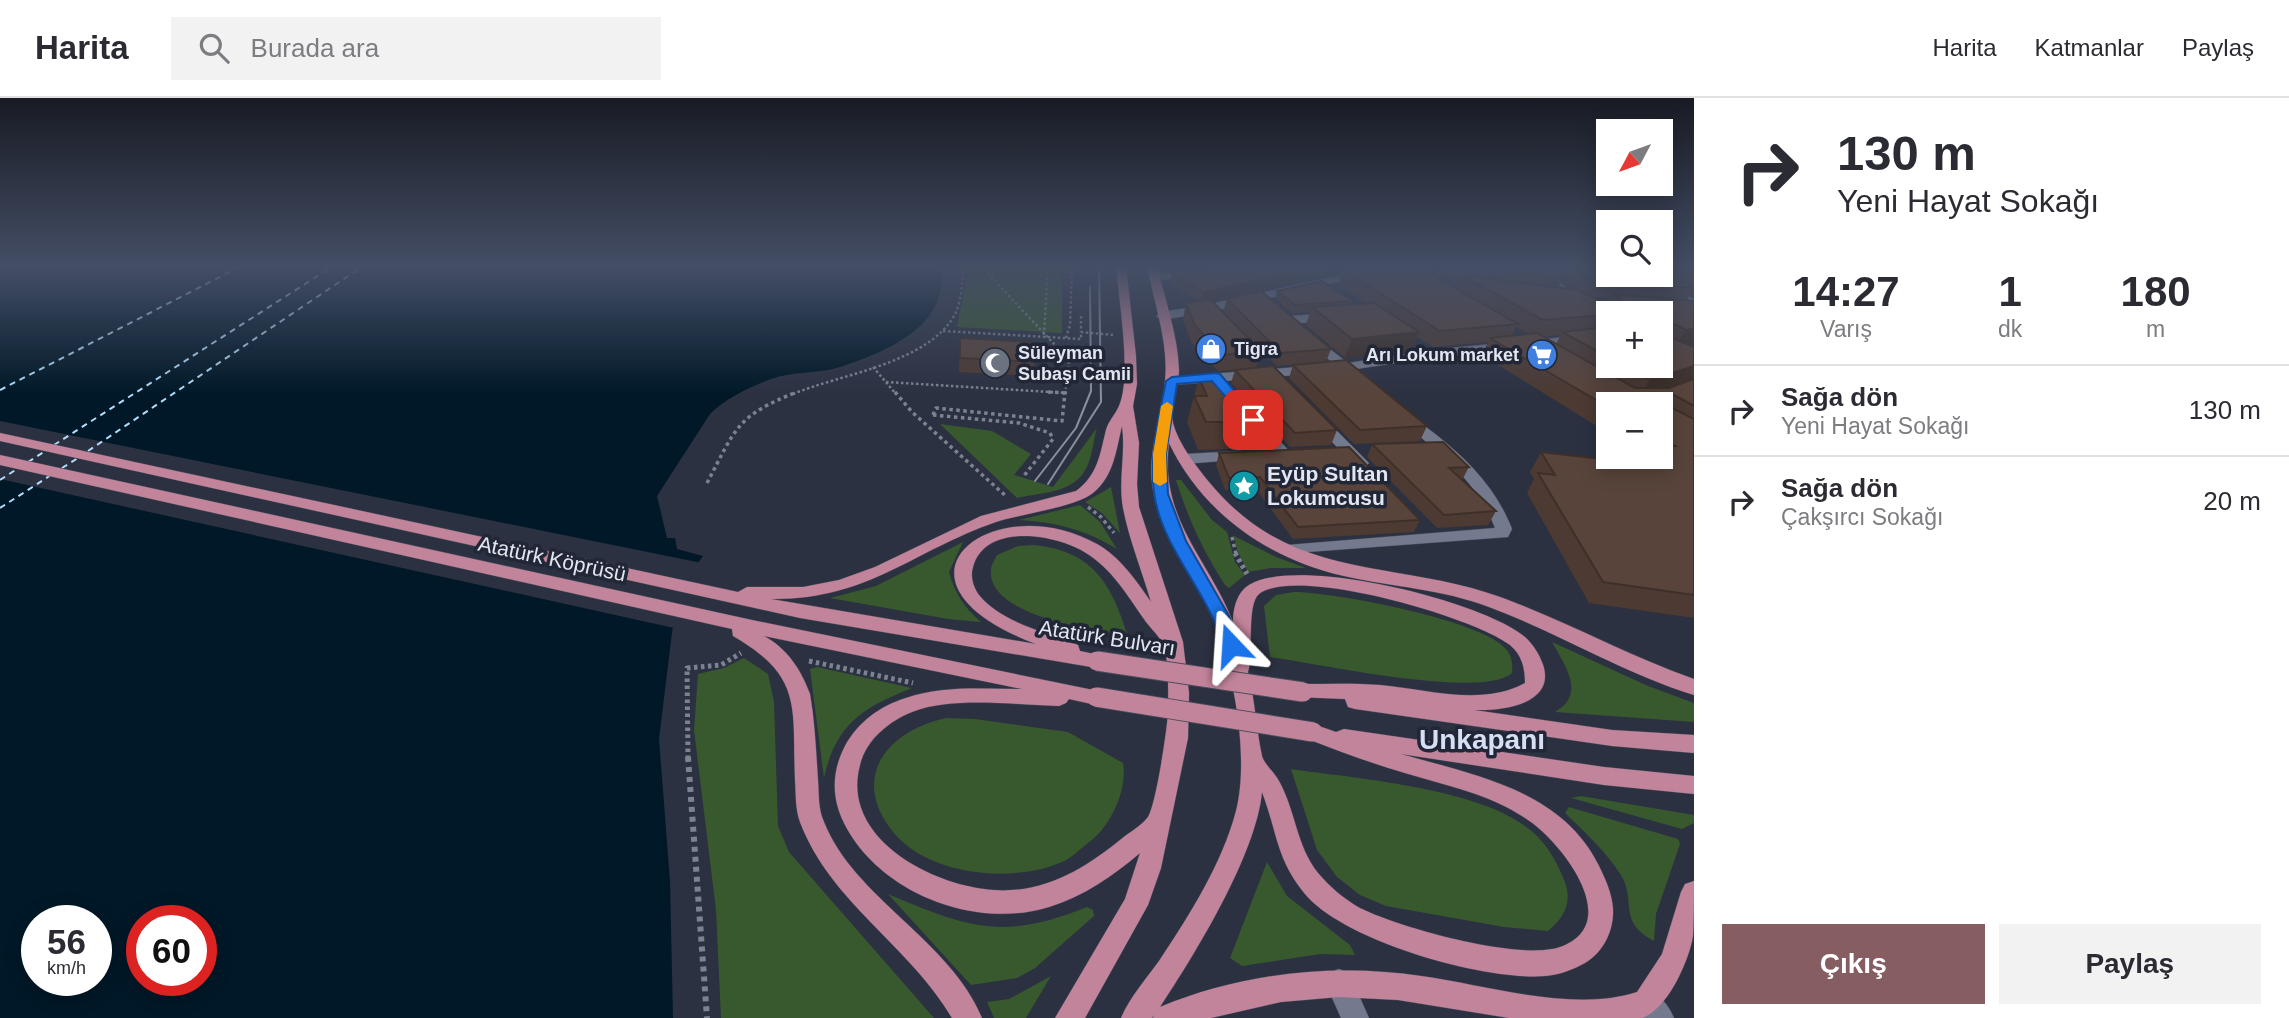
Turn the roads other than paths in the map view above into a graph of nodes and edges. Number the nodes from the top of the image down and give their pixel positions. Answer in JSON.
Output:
{"nodes":[{"id":1,"x":1125,"y":309,"type":"edge"},
{"id":2,"x":1161,"y":309,"type":"edge"},
{"id":3,"x":1225,"y":309,"type":"edge"},
{"id":4,"x":1275,"y":309,"type":"edge"},
{"id":5,"x":1281,"y":314,"type":"junction"},
{"id":6,"x":1162,"y":316,"type":"junction"},
{"id":7,"x":1348,"y":316,"type":"edge"},
{"id":8,"x":1512,"y":332,"type":"edge"},
{"id":9,"x":1596,"y":338,"type":"edge"},
{"id":10,"x":1535,"y":345,"type":"junction"},
{"id":11,"x":1558,"y":358,"type":"edge"},
{"id":12,"x":1345,"y":367,"type":"junction"},
{"id":13,"x":1266,"y":368,"type":"junction"},
{"id":14,"x":1216,"y":377,"type":"junction"},
{"id":15,"x":1172,"y":381,"type":"junction"},
{"id":16,"x":1368,"y":386,"type":"edge"},
{"id":17,"x":1288,"y":390,"type":"edge"},
{"id":18,"x":1126,"y":405,"type":"junction"},
{"id":19,"x":1306,"y":408,"type":"edge"},
{"id":20,"x":1396,"y":409,"type":"edge"},
{"id":21,"x":1164,"y":419,"type":"junction"},
{"id":22,"x":0,"y":437,"type":"edge"},
{"id":23,"x":1441,"y":447,"type":"junction"},
{"id":24,"x":1415,"y":448,"type":"edge"},
{"id":25,"x":1376,"y":450,"type":"edge"},
{"id":26,"x":1350,"y":451,"type":"junction"},
{"id":27,"x":1324,"y":453,"type":"edge"},
{"id":28,"x":1185,"y":459,"type":"junction"},
{"id":29,"x":0,"y":460,"type":"edge"},
{"id":30,"x":1368,"y":470,"type":"edge"},
{"id":31,"x":1287,"y":550,"type":"junction"},
{"id":32,"x":722,"y":593,"type":"junction"},
{"id":33,"x":708,"y":616,"type":"junction"},
{"id":34,"x":1173,"y":642,"type":"junction"},
{"id":35,"x":1097,"y":661,"type":"junction"},
{"id":36,"x":1238,"y":674,"type":"junction"},
{"id":37,"x":1694,"y":687,"type":"edge"},
{"id":38,"x":1303,"y":692,"type":"junction"},
{"id":39,"x":1096,"y":697,"type":"junction"},
{"id":40,"x":1312,"y":732,"type":"junction"},
{"id":41,"x":1694,"y":744,"type":"edge"},
{"id":42,"x":1252,"y":764,"type":"junction"},
{"id":43,"x":1694,"y":785,"type":"edge"},
{"id":44,"x":1161,"y":820,"type":"junction"},
{"id":45,"x":1694,"y":892,"type":"edge"},
{"id":46,"x":1339,"y":982,"type":"junction"},
{"id":47,"x":1653,"y":1010,"type":"edge"},
{"id":48,"x":968,"y":1018,"type":"edge"},
{"id":49,"x":1069,"y":1018,"type":"edge"},
{"id":50,"x":1135,"y":1018,"type":"edge"},
{"id":51,"x":1167,"y":1018,"type":"edge"},
{"id":52,"x":1355,"y":1018,"type":"edge"}],
"edges":[{"from":1,"to":18,"type":"main road"},
{"from":2,"to":6,"type":"main road"},
{"from":3,"to":6,"type":"street"},
{"from":4,"to":5,"type":"street"},
{"from":5,"to":7,"type":"street"},
{"from":5,"to":12,"type":"street"},
{"from":6,"to":15,"type":"main road"},
{"from":8,"to":10,"type":"street"},
{"from":9,"to":10,"type":"street"},
{"from":10,"to":11,"type":"street"},
{"from":10,"to":12,"type":"street"},
{"from":12,"to":13,"type":"street"},
{"from":12,"to":16,"type":"street"},
{"from":13,"to":14,"type":"street"},
{"from":13,"to":17,"type":"street"},
{"from":14,"to":15,"type":"street"},
{"from":14,"to":28,"type":"street"},
{"from":15,"to":21,"type":"main road"},
{"from":18,"to":32,"type":"main road"},
{"from":18,"to":34,"type":"main road"},
{"from":19,"to":26,"type":"street"},
{"from":20,"to":23,"type":"street"},
{"from":21,"to":28,"type":"main road"},
{"from":21,"to":36,"type":"main road"},
{"from":22,"to":32,"type":"main road","name":"Atatürk Köprüsü"},
{"from":23,"to":24,"type":"street"},
{"from":23,"to":31,"type":"street"},
{"from":25,"to":26,"type":"street"},
{"from":26,"to":27,"type":"street"},
{"from":26,"to":30,"type":"street"},
{"from":28,"to":31,"type":"main road"},
{"from":29,"to":33,"type":"main road","name":"Atatürk Köprüsü"},
{"from":31,"to":37,"type":"main road"},
{"from":32,"to":35,"type":"main road","name":"Atatürk Bulvarı"},
{"from":33,"to":39,"type":"main road","name":"Atatürk Köprüsü"},
{"from":33,"to":48,"type":"main road"},
{"from":34,"to":35,"type":"main road"},
{"from":34,"to":44,"type":"main road"},
{"from":35,"to":38,"type":"main road","name":"Atatürk Bulvarı","bridge":true},
{"from":36,"to":38,"type":"main road"},
{"from":36,"to":42,"type":"main road"},
{"from":38,"to":41,"type":"main road","name":"Atatürk Bulvarı"},
{"from":39,"to":40,"type":"main road","bridge":true},
{"from":39,"to":44,"type":"main road"},
{"from":40,"to":42,"type":"main road"},
{"from":40,"to":43,"type":"main road"},
{"from":42,"to":50,"type":"main road"},
{"from":44,"to":49,"type":"main road"},
{"from":45,"to":47,"type":"main road"},
{"from":46,"to":47,"type":"main road"},
{"from":46,"to":51,"type":"main road"},
{"from":46,"to":52,"type":"street"}]}
